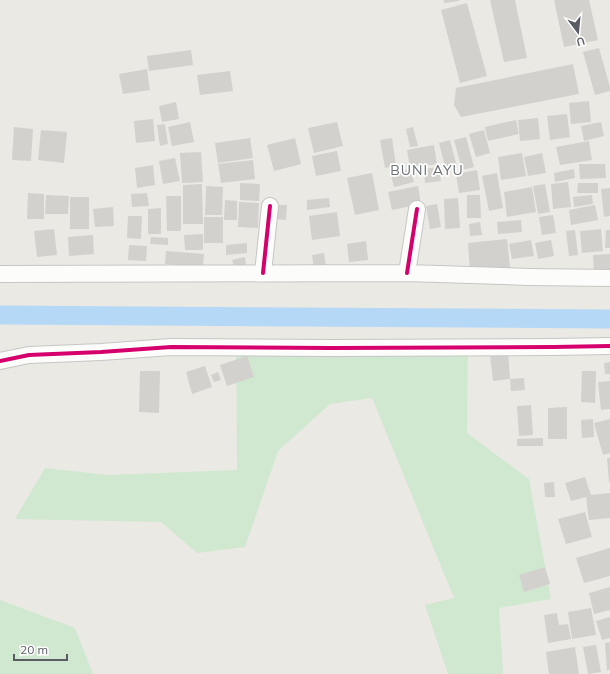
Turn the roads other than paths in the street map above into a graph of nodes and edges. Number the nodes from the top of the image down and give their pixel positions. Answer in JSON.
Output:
{"nodes":[{"id":1,"x":270,"y":206,"type":"dead end"},
{"id":2,"x":417,"y":209,"type":"dead end"},
{"id":3,"x":263,"y":273,"type":"junction"},
{"id":4,"x":407,"y":273,"type":"junction"},
{"id":5,"x":0,"y":274,"type":"edge"},
{"id":6,"x":610,"y":278,"type":"edge"},
{"id":7,"x":610,"y":346,"type":"edge"},
{"id":8,"x":0,"y":361,"type":"edge"}],
"edges":[{"from":1,"to":3,"type":"street"},
{"from":2,"to":4,"type":"street"},
{"from":3,"to":4,"type":"street"},
{"from":3,"to":5,"type":"street"},
{"from":4,"to":6,"type":"street"},
{"from":7,"to":8,"type":"street"}]}
